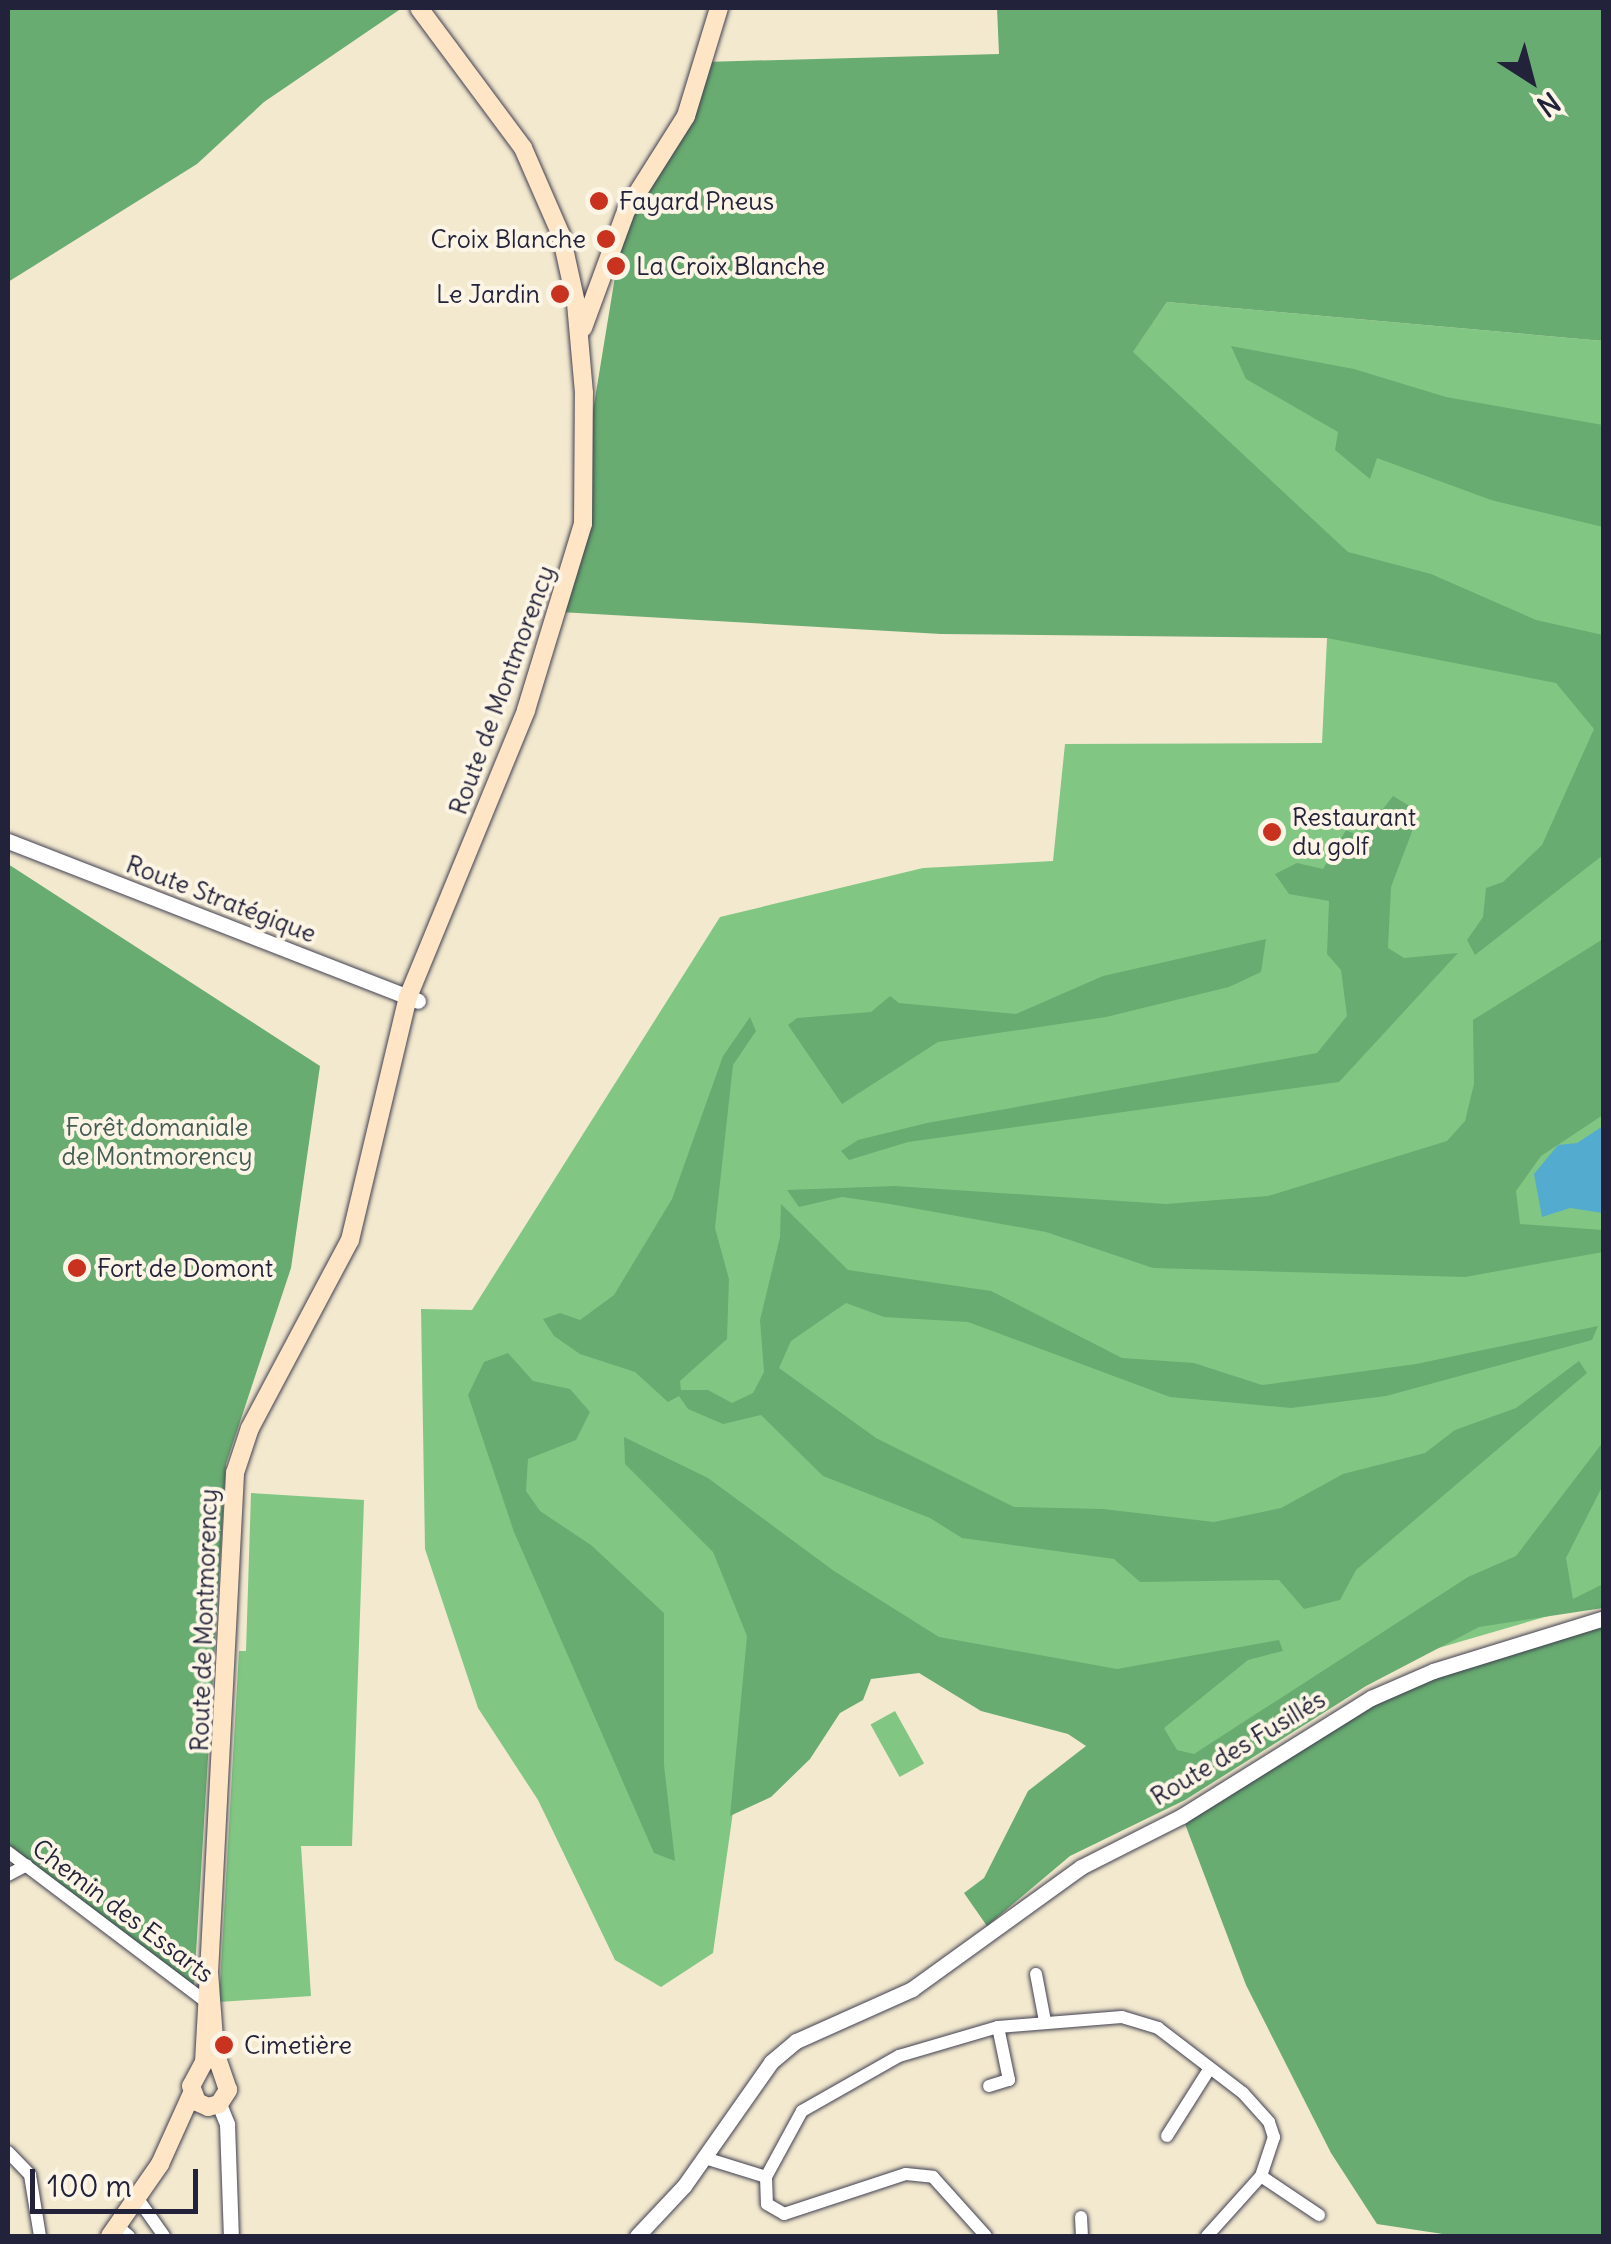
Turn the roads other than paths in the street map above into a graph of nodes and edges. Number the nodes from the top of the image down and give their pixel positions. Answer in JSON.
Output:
{"nodes":[{"id":1,"x":419,"y":8,"type":"edge"},
{"id":2,"x":718,"y":8,"type":"edge"},
{"id":3,"x":612,"y":244,"type":"junction"},
{"id":4,"x":573,"y":282,"type":"junction"},
{"id":5,"x":598,"y":287,"type":"junction"},
{"id":6,"x":581,"y":354,"type":"junction"},
{"id":7,"x":11,"y":847,"type":"edge"},
{"id":8,"x":413,"y":999,"type":"junction"},
{"id":9,"x":1604,"y":1618,"type":"edge"},
{"id":10,"x":8,"y":1852,"type":"edge"},
{"id":11,"x":27,"y":1865,"type":"junction"},
{"id":12,"x":8,"y":1875,"type":"edge"},
{"id":13,"x":1036,"y":1974,"type":"dead end"},
{"id":14,"x":207,"y":2003,"type":"junction"},
{"id":15,"x":1045,"y":2021,"type":"junction"},
{"id":16,"x":998,"y":2027,"type":"junction"},
{"id":17,"x":1210,"y":2068,"type":"junction"},
{"id":18,"x":222,"y":2074,"type":"junction"},
{"id":19,"x":989,"y":2086,"type":"dead end"},
{"id":20,"x":202,"y":2095,"type":"junction"},
{"id":21,"x":1167,"y":2136,"type":"dead end"},
{"id":22,"x":8,"y":2152,"type":"edge"},
{"id":23,"x":705,"y":2158,"type":"junction"},
{"id":24,"x":1261,"y":2176,"type":"junction"},
{"id":25,"x":766,"y":2177,"type":"junction"},
{"id":26,"x":138,"y":2199,"type":"junction"},
{"id":27,"x":1319,"y":2215,"type":"dead end"},
{"id":28,"x":1081,"y":2217,"type":"dead end"},
{"id":29,"x":119,"y":2233,"type":"edge"},
{"id":30,"x":40,"y":2236,"type":"edge"},
{"id":31,"x":164,"y":2236,"type":"edge"},
{"id":32,"x":231,"y":2236,"type":"edge"},
{"id":33,"x":637,"y":2236,"type":"edge"},
{"id":34,"x":986,"y":2236,"type":"edge"},
{"id":35,"x":1082,"y":2236,"type":"edge"},
{"id":36,"x":1207,"y":2236,"type":"edge"}],
"edges":[{"from":1,"to":4,"type":"main road"},
{"from":2,"to":3,"type":"main road"},
{"from":3,"to":4,"type":"main road"},
{"from":3,"to":5,"type":"main road"},
{"from":4,"to":5,"type":"main road"},
{"from":4,"to":6,"type":"main road"},
{"from":5,"to":6,"type":"main road"},
{"from":6,"to":8,"type":"main road","name":"Route de Montmorency"},
{"from":7,"to":8,"type":"street","name":"Route Stratégique"},
{"from":8,"to":14,"type":"main road","name":"Route de Montmorency"},
{"from":9,"to":23,"type":"street","name":"Route des Fusillés"},
{"from":10,"to":11,"type":"street","name":"Chemin des Essarts"},
{"from":11,"to":12,"type":"street"},
{"from":11,"to":14,"type":"street","name":"Chemin des Essarts"},
{"from":13,"to":15,"type":"street"},
{"from":14,"to":18,"type":"main road","name":"Route de Montmorency"},
{"from":14,"to":20,"type":"main road","name":"Route de Montmorency"},
{"from":15,"to":16,"type":"street"},
{"from":15,"to":17,"type":"street"},
{"from":16,"to":19,"type":"street"},
{"from":16,"to":25,"type":"street"},
{"from":17,"to":21,"type":"street"},
{"from":17,"to":24,"type":"street"},
{"from":18,"to":20,"type":"main road"},
{"from":18,"to":20,"type":"main road","name":"Route de Montmorency"},
{"from":20,"to":26,"type":"main road"},
{"from":20,"to":32,"type":"street"},
{"from":22,"to":30,"type":"street"},
{"from":23,"to":25,"type":"street"},
{"from":23,"to":33,"type":"street","name":"Route des Fusillés"},
{"from":24,"to":27,"type":"street"},
{"from":24,"to":36,"type":"street"},
{"from":25,"to":34,"type":"street"},
{"from":26,"to":29,"type":"main road"},
{"from":26,"to":31,"type":"street"},
{"from":28,"to":35,"type":"street"}]}
